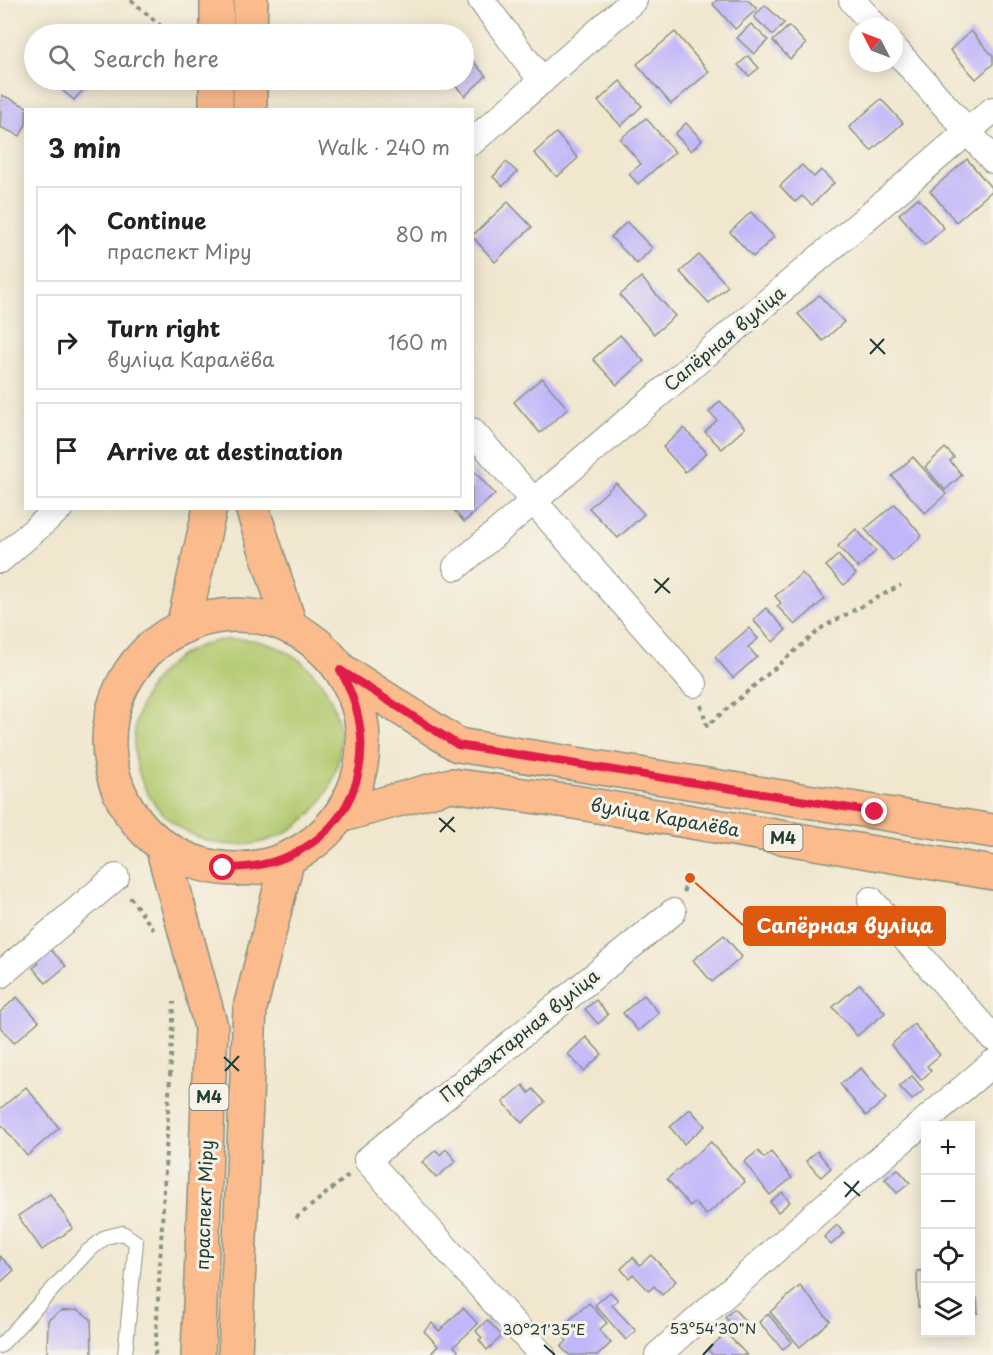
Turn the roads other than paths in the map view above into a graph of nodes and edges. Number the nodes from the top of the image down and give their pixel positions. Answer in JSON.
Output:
{"nodes":[{"id":1,"x":217,"y":0,"type":"edge"},
{"id":2,"x":251,"y":0,"type":"edge"},
{"id":3,"x":481,"y":0,"type":"edge"},
{"id":4,"x":634,"y":0,"type":"edge"},
{"id":5,"x":852,"y":0,"type":"edge"},
{"id":6,"x":868,"y":18,"type":"edge"},
{"id":7,"x":216,"y":24,"type":"edge"},
{"id":8,"x":250,"y":24,"type":"edge"},
{"id":9,"x":903,"y":58,"type":"edge"},
{"id":10,"x":542,"y":81,"type":"junction"},
{"id":11,"x":216,"y":90,"type":"edge"},
{"id":12,"x":250,"y":90,"type":"edge"},
{"id":13,"x":216,"y":108,"type":"edge"},
{"id":14,"x":250,"y":108,"type":"edge"},
{"id":15,"x":993,"y":110,"type":"edge"},
{"id":16,"x":968,"y":132,"type":"junction"},
{"id":17,"x":474,"y":140,"type":"edge"},
{"id":18,"x":993,"y":160,"type":"edge"},
{"id":19,"x":474,"y":433,"type":"edge"},
{"id":20,"x":534,"y":502,"type":"junction"},
{"id":21,"x":58,"y":510,"type":"edge"},
{"id":22,"x":210,"y":510,"type":"edge"},
{"id":23,"x":253,"y":510,"type":"edge"},
{"id":24,"x":0,"y":560,"type":"edge"},
{"id":25,"x":456,"y":567,"type":"dead end"},
{"id":26,"x":183,"y":627,"type":"junction"},
{"id":27,"x":291,"y":628,"type":"junction"},
{"id":28,"x":340,"y":670,"type":"junction"},
{"id":29,"x":694,"y":684,"type":"dead end"},
{"id":30,"x":339,"y":816,"type":"junction"},
{"id":31,"x":993,"y":831,"type":"edge"},
{"id":32,"x":162,"y":846,"type":"junction"},
{"id":33,"x":288,"y":858,"type":"junction"},
{"id":34,"x":993,"y":873,"type":"edge"},
{"id":35,"x":116,"y":877,"type":"road end"},
{"id":36,"x":871,"y":900,"type":"dead end"},
{"id":37,"x":673,"y":912,"type":"dead end"},
{"id":38,"x":0,"y":975,"type":"edge"},
{"id":39,"x":993,"y":1038,"type":"edge"},
{"id":40,"x":993,"y":1063,"type":"edge"},
{"id":41,"x":0,"y":1346,"type":"edge"},
{"id":42,"x":125,"y":1355,"type":"edge"},
{"id":43,"x":198,"y":1355,"type":"edge"},
{"id":44,"x":235,"y":1355,"type":"edge"},
{"id":45,"x":542,"y":1355,"type":"edge"},
{"id":46,"x":658,"y":1355,"type":"edge"}],
"edges":[{"from":1,"to":7,"type":"main road"},
{"from":2,"to":8,"type":"main road"},
{"from":3,"to":10,"type":"street"},
{"from":4,"to":10,"type":"street"},
{"from":5,"to":6,"type":"street"},
{"from":9,"to":16,"type":"street"},
{"from":10,"to":17,"type":"street"},
{"from":11,"to":13,"type":"main road"},
{"from":12,"to":14,"type":"main road"},
{"from":15,"to":16,"type":"street","name":"Сапёрная вуліца"},
{"from":16,"to":18,"type":"street"},
{"from":16,"to":20,"type":"street","name":"Сапёрная вуліца"},
{"from":19,"to":20,"type":"street"},
{"from":20,"to":25,"type":"street","name":"Сапёрная вуліца"},
{"from":20,"to":29,"type":"street"},
{"from":21,"to":24,"type":"street"},
{"from":22,"to":26,"type":"main road"},
{"from":23,"to":27,"type":"main road"},
{"from":26,"to":27,"type":"main road","name":"праспект Міру"},
{"from":26,"to":32,"type":"main road","name":"праспект Міру"},
{"from":27,"to":28,"type":"main road","name":"праспект Міру"},
{"from":28,"to":30,"type":"main road","name":"праспект Міру"},
{"from":28,"to":31,"type":"main road","number":"М4"},
{"from":30,"to":33,"type":"main road","name":"праспект Міру"},
{"from":30,"to":34,"type":"main road","name":"вуліца Каралёва","number":"М4"},
{"from":32,"to":33,"type":"main road","name":"праспект Міру"},
{"from":32,"to":43,"type":"main road","name":"праспект Міру","number":"М4"},
{"from":33,"to":44,"type":"main road","name":"праспект Міру","number":"М4"},
{"from":35,"to":38,"type":"street"},
{"from":36,"to":39,"type":"street"},
{"from":37,"to":45,"type":"street","name":"Пражэктарная вуліца"},
{"from":40,"to":46,"type":"street"},
{"from":41,"to":42,"type":"lane"}]}
